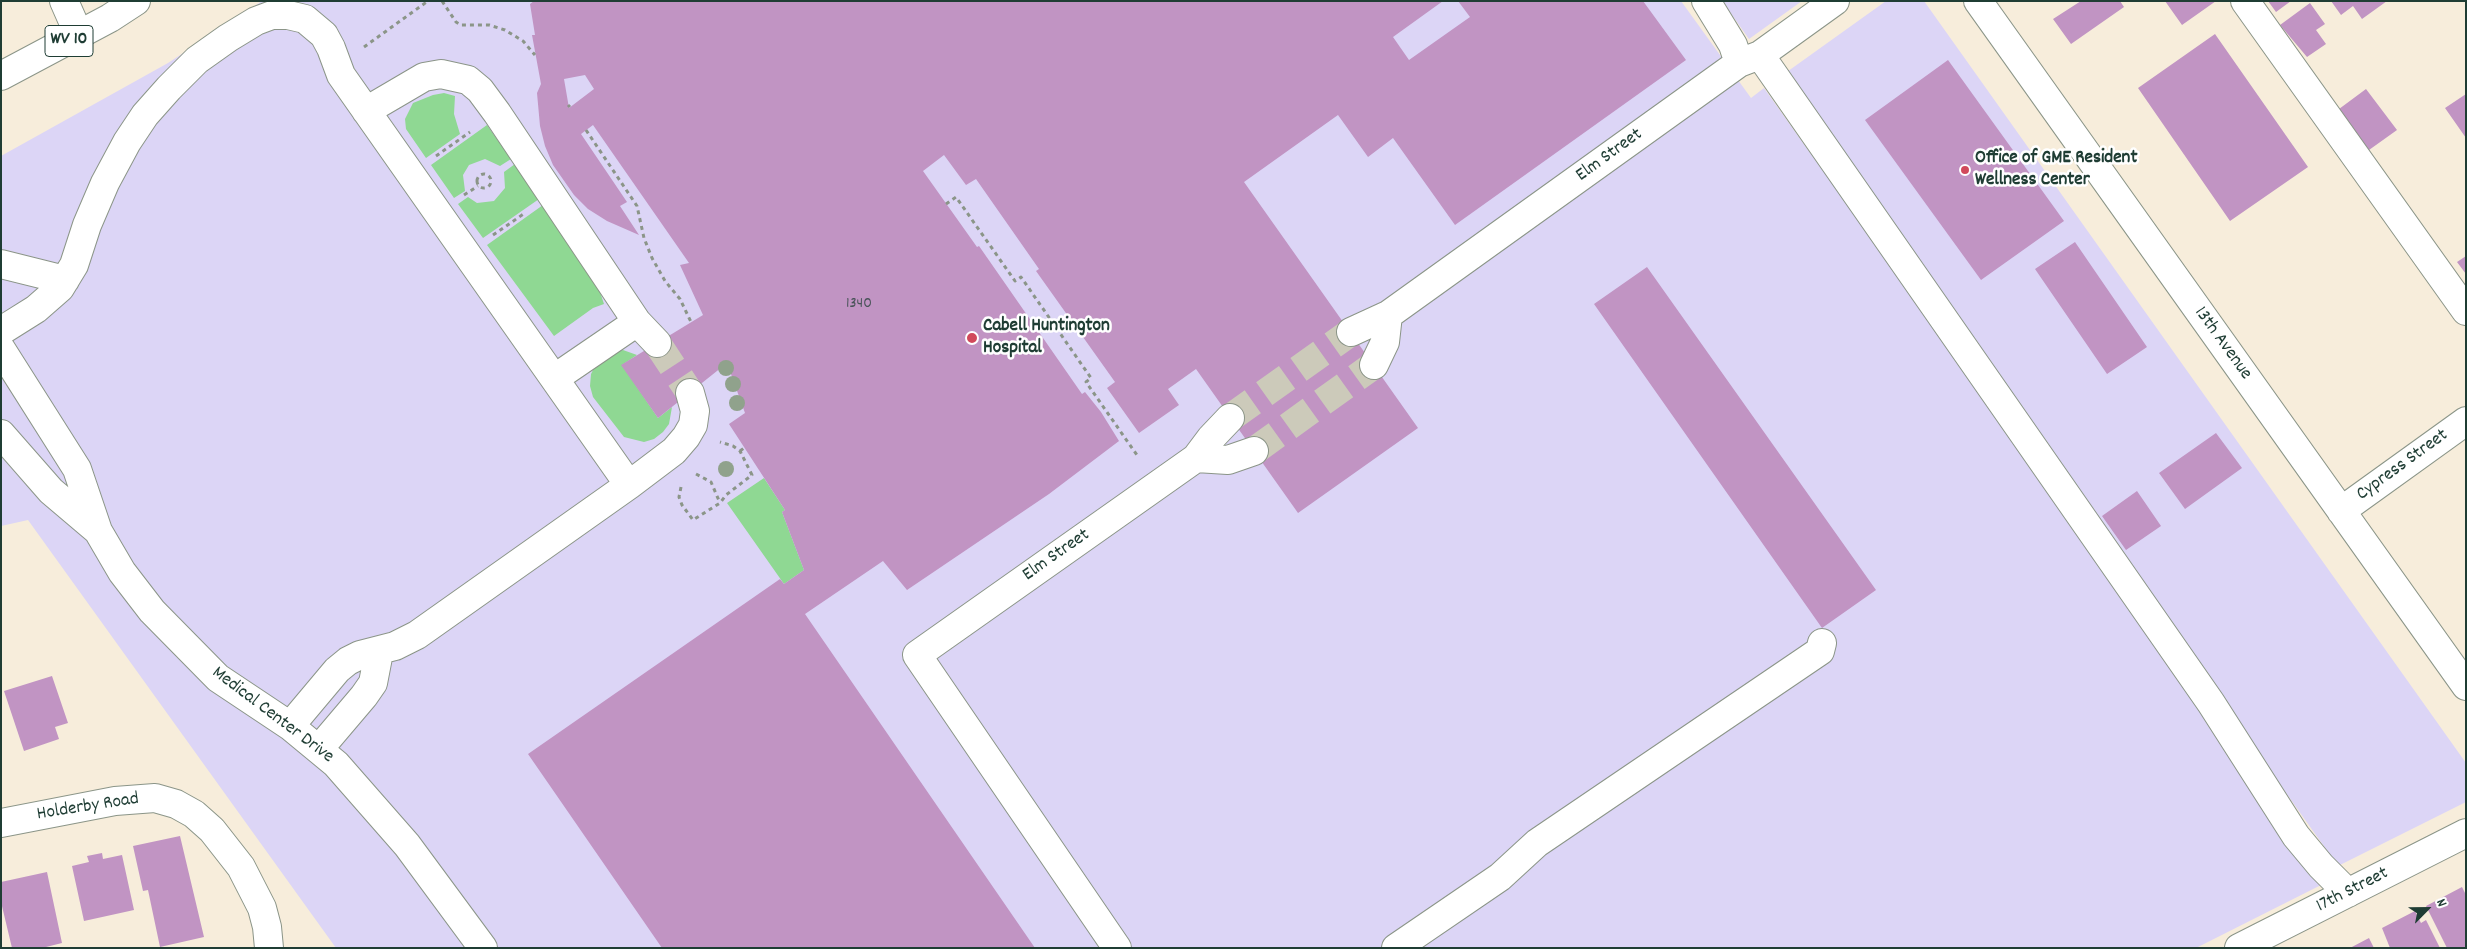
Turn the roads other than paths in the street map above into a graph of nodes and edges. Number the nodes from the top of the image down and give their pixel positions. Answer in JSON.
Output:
{"nodes":[{"id":1,"x":64,"y":1,"type":"edge"},
{"id":2,"x":136,"y":1,"type":"edge"},
{"id":3,"x":1706,"y":1,"type":"edge"},
{"id":4,"x":1835,"y":1,"type":"edge"},
{"id":5,"x":1978,"y":1,"type":"edge"},
{"id":6,"x":2245,"y":1,"type":"edge"},
{"id":7,"x":80,"y":35,"type":"junction"},
{"id":8,"x":1750,"y":59,"type":"junction"},
{"id":9,"x":1,"y":76,"type":"edge"},
{"id":10,"x":366,"y":111,"type":"junction"},
{"id":11,"x":1,"y":247,"type":"edge"},
{"id":12,"x":1,"y":264,"type":"edge"},
{"id":13,"x":30,"y":272,"type":"junction"},
{"id":14,"x":65,"y":280,"type":"junction"},
{"id":15,"x":2466,"y":311,"type":"edge"},
{"id":16,"x":1388,"y":315,"type":"junction"},
{"id":17,"x":637,"y":322,"type":"junction"},
{"id":18,"x":1,"y":331,"type":"edge"},
{"id":19,"x":1350,"y":332,"type":"tunnel mouth"},
{"id":20,"x":657,"y":343,"type":"tunnel mouth"},
{"id":21,"x":1,"y":349,"type":"edge"},
{"id":22,"x":1374,"y":365,"type":"tunnel mouth"},
{"id":23,"x":555,"y":378,"type":"junction"},
{"id":24,"x":690,"y":393,"type":"tunnel mouth"},
{"id":25,"x":1230,"y":418,"type":"tunnel mouth"},
{"id":26,"x":2466,"y":421,"type":"edge"},
{"id":27,"x":1,"y":434,"type":"edge"},
{"id":28,"x":1254,"y":451,"type":"tunnel mouth"},
{"id":29,"x":1196,"y":458,"type":"junction"},
{"id":30,"x":629,"y":485,"type":"junction"},
{"id":31,"x":2341,"y":511,"type":"junction"},
{"id":32,"x":98,"y":531,"type":"junction"},
{"id":33,"x":1822,"y":643,"type":"dead end"},
{"id":34,"x":378,"y":652,"type":"junction"},
{"id":35,"x":2466,"y":686,"type":"edge"},
{"id":36,"x":290,"y":726,"type":"junction"},
{"id":37,"x":319,"y":749,"type":"junction"},
{"id":38,"x":1,"y":822,"type":"edge"},
{"id":39,"x":2466,"y":833,"type":"edge"},
{"id":40,"x":2348,"y":893,"type":"junction"},
{"id":41,"x":269,"y":948,"type":"edge"},
{"id":42,"x":483,"y":948,"type":"edge"},
{"id":43,"x":1117,"y":948,"type":"edge"},
{"id":44,"x":1396,"y":948,"type":"edge"},
{"id":45,"x":2239,"y":948,"type":"edge"}],
"edges":[{"from":1,"to":7,"type":"street"},
{"from":2,"to":7,"type":"street","number":"WV 10"},
{"from":3,"to":8,"type":"street"},
{"from":4,"to":8,"type":"street","name":"Elm Street"},
{"from":5,"to":31,"type":"street","name":"13th Avenue"},
{"from":6,"to":15,"type":"street"},
{"from":7,"to":9,"type":"street","number":"WV 10"},
{"from":8,"to":16,"type":"street","name":"Elm Street"},
{"from":8,"to":40,"type":"street"},
{"from":10,"to":14,"type":"street"},
{"from":10,"to":17,"type":"street"},
{"from":10,"to":23,"type":"street"},
{"from":11,"to":13,"type":"street"},
{"from":12,"to":13,"type":"street"},
{"from":13,"to":14,"type":"street"},
{"from":14,"to":18,"type":"street"},
{"from":16,"to":19,"type":"street","name":"Elm Street"},
{"from":16,"to":22,"type":"street"},
{"from":17,"to":20,"type":"street"},
{"from":17,"to":23,"type":"street"},
{"from":21,"to":32,"type":"street","name":"Medical Center Drive"},
{"from":23,"to":30,"type":"street"},
{"from":24,"to":30,"type":"street"},
{"from":25,"to":29,"type":"street","name":"Elm Street"},
{"from":26,"to":31,"type":"street","name":"Cypress Street"},
{"from":27,"to":32,"type":"street","name":"Medical Center Drive"},
{"from":28,"to":29,"type":"street"},
{"from":29,"to":43,"type":"street","name":"Elm Street"},
{"from":30,"to":34,"type":"street"},
{"from":31,"to":35,"type":"street","name":"13th Avenue"},
{"from":32,"to":36,"type":"street","name":"Medical Center Drive"},
{"from":33,"to":44,"type":"street"},
{"from":34,"to":36,"type":"street"},
{"from":34,"to":37,"type":"street"},
{"from":36,"to":37,"type":"street","name":"Medical Center Drive"},
{"from":37,"to":42,"type":"street","name":"Medical Center Drive"},
{"from":38,"to":41,"type":"street","name":"Holderby Road"},
{"from":39,"to":40,"type":"street","name":"17th Street"},
{"from":40,"to":45,"type":"street","name":"17th Street"}]}
